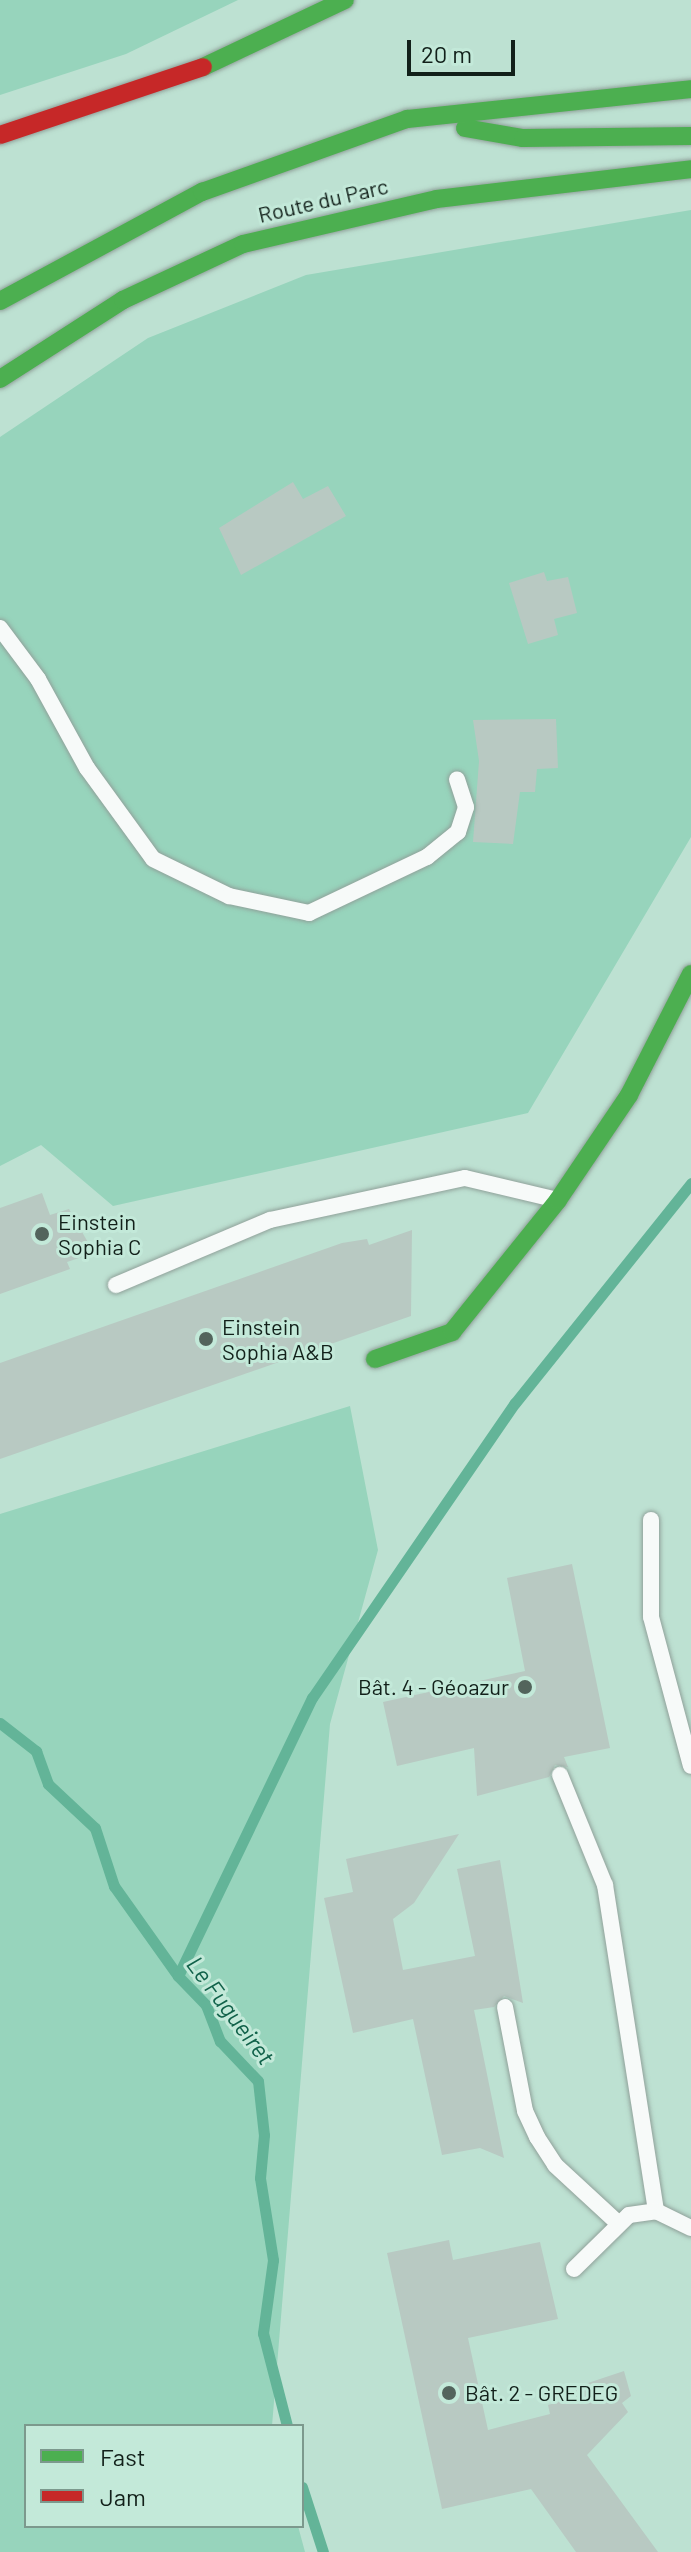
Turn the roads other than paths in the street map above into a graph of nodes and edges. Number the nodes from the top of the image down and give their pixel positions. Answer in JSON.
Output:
{"nodes":[{"id":1,"x":345,"y":0,"type":"edge"},
{"id":2,"x":691,"y":89,"type":"edge"},
{"id":3,"x":407,"y":119,"type":"junction"},
{"id":4,"x":0,"y":135,"type":"edge"},
{"id":5,"x":691,"y":136,"type":"edge"},
{"id":6,"x":691,"y":169,"type":"edge"},
{"id":7,"x":0,"y":301,"type":"edge"},
{"id":8,"x":0,"y":379,"type":"edge"},
{"id":9,"x":0,"y":628,"type":"edge"},
{"id":10,"x":457,"y":779,"type":"dead end"},
{"id":11,"x":691,"y":974,"type":"edge"},
{"id":12,"x":558,"y":1200,"type":"junction"},
{"id":13,"x":116,"y":1285,"type":"dead end"},
{"id":14,"x":375,"y":1359,"type":"dead end"},
{"id":15,"x":651,"y":1520,"type":"dead end"},
{"id":16,"x":691,"y":1766,"type":"edge"},
{"id":17,"x":560,"y":1775,"type":"dead end"},
{"id":18,"x":505,"y":2007,"type":"dead end"},
{"id":19,"x":656,"y":2211,"type":"junction"},
{"id":20,"x":619,"y":2224,"type":"junction"},
{"id":21,"x":691,"y":2228,"type":"edge"},
{"id":22,"x":574,"y":2269,"type":"dead end"}],
"edges":[{"from":1,"to":4,"type":"street"},
{"from":2,"to":3,"type":"street","name":"Route du Parc"},
{"from":3,"to":5,"type":"street"},
{"from":3,"to":7,"type":"street","name":"Route du Parc"},
{"from":6,"to":8,"type":"street","name":"Route du Parc"},
{"from":9,"to":10,"type":"lane"},
{"from":11,"to":12,"type":"street"},
{"from":12,"to":13,"type":"lane"},
{"from":12,"to":14,"type":"street"},
{"from":15,"to":16,"type":"lane"},
{"from":17,"to":19,"type":"lane"},
{"from":18,"to":20,"type":"lane"},
{"from":19,"to":20,"type":"lane"},
{"from":19,"to":21,"type":"lane"},
{"from":20,"to":22,"type":"lane"}]}
